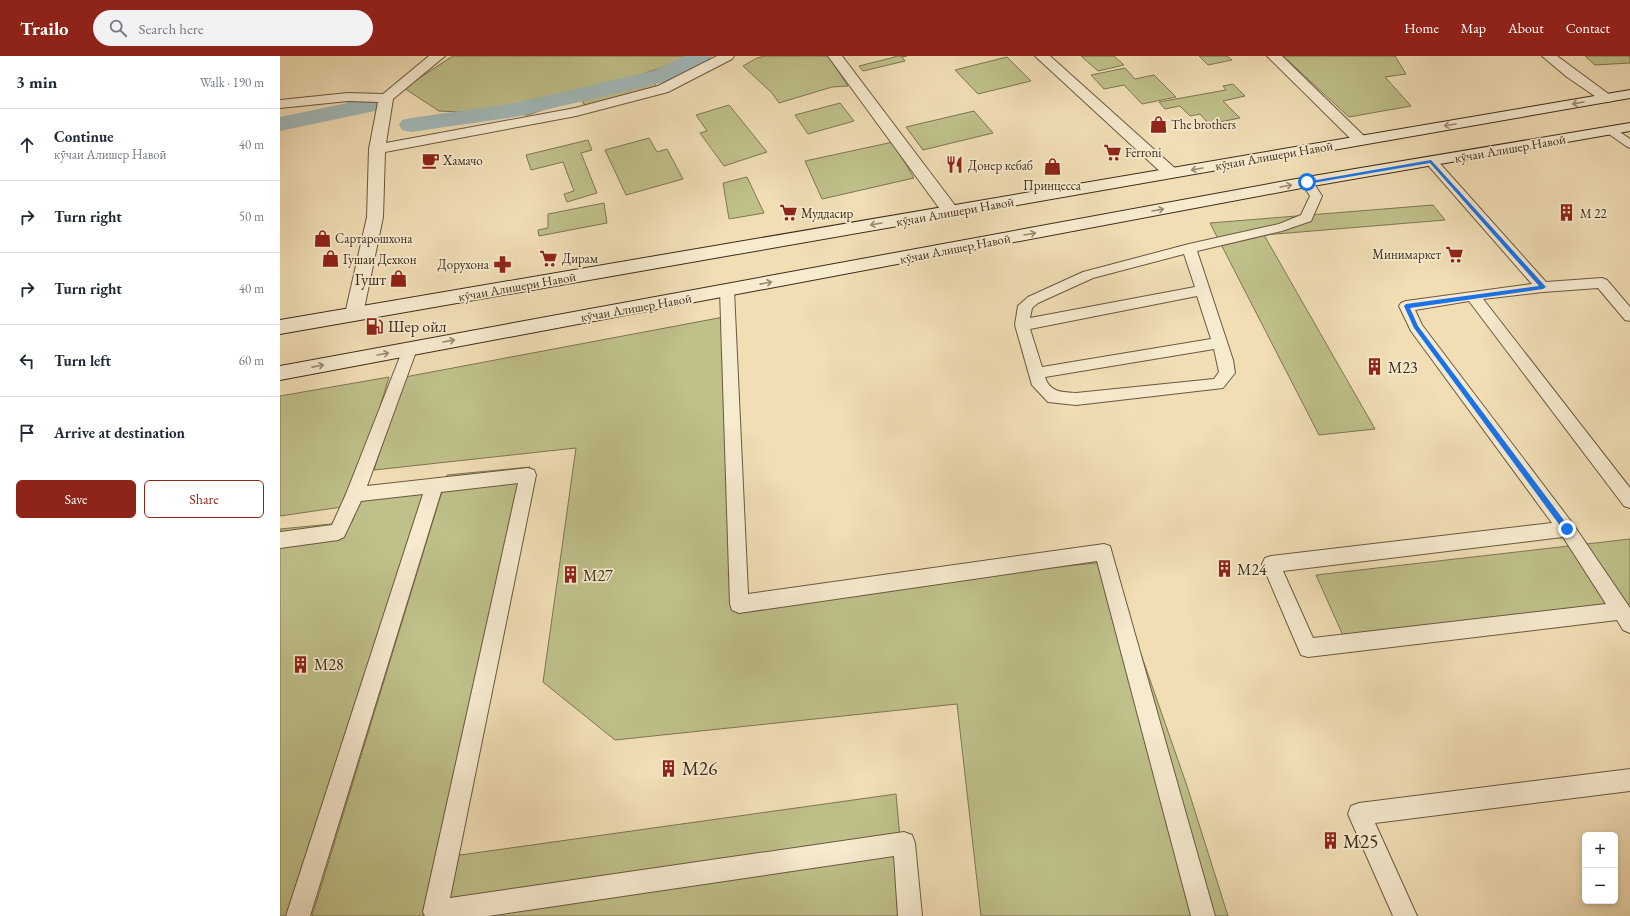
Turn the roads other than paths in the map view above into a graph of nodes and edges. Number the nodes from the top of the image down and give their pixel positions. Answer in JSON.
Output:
{"nodes":[{"id":1,"x":438,"y":56,"type":"edge"},
{"id":2,"x":727,"y":56,"type":"edge"},
{"id":3,"x":834,"y":56,"type":"edge"},
{"id":4,"x":1042,"y":56,"type":"edge"},
{"id":5,"x":1274,"y":56,"type":"edge"},
{"id":6,"x":1549,"y":56,"type":"edge"},
{"id":7,"x":1630,"y":94,"type":"edge"},
{"id":8,"x":386,"y":98,"type":"junction"},
{"id":9,"x":1608,"y":98,"type":"junction"},
{"id":10,"x":280,"y":104,"type":"edge"},
{"id":11,"x":1630,"y":127,"type":"edge"},
{"id":12,"x":1610,"y":130,"type":"junction"},
{"id":13,"x":1360,"y":140,"type":"junction"},
{"id":14,"x":1630,"y":144,"type":"edge"},
{"id":15,"x":377,"y":149,"type":"junction"},
{"id":16,"x":1431,"y":161,"type":"junction"},
{"id":17,"x":1171,"y":173,"type":"junction"},
{"id":18,"x":1307,"y":182,"type":"junction"},
{"id":19,"x":951,"y":212,"type":"junction"},
{"id":20,"x":1189,"y":248,"type":"junction"},
{"id":21,"x":1543,"y":287,"type":"junction"},
{"id":22,"x":727,"y":290,"type":"junction"},
{"id":23,"x":1203,"y":290,"type":"junction"},
{"id":24,"x":1473,"y":296,"type":"junction"},
{"id":25,"x":354,"y":314,"type":"junction"},
{"id":26,"x":1630,"y":316,"type":"edge"},
{"id":27,"x":1022,"y":325,"type":"junction"},
{"id":28,"x":280,"y":327,"type":"edge"},
{"id":29,"x":1220,"y":343,"type":"junction"},
{"id":30,"x":410,"y":348,"type":"junction"},
{"id":31,"x":280,"y":373,"type":"edge"},
{"id":32,"x":1037,"y":373,"type":"junction"},
{"id":33,"x":434,"y":486,"type":"junction"},
{"id":34,"x":355,"y":494,"type":"junction"},
{"id":35,"x":1630,"y":501,"type":"edge"},
{"id":36,"x":1567,"y":529,"type":"junction"},
{"id":37,"x":280,"y":540,"type":"edge"},
{"id":38,"x":1625,"y":618,"type":"edge"},
{"id":39,"x":1630,"y":780,"type":"edge"},
{"id":40,"x":298,"y":916,"type":"edge"},
{"id":41,"x":910,"y":916,"type":"edge"},
{"id":42,"x":1203,"y":916,"type":"edge"},
{"id":43,"x":1405,"y":916,"type":"edge"}],
"edges":[{"from":1,"to":8,"type":"street"},
{"from":2,"to":15,"type":"street"},
{"from":3,"to":19,"type":"street"},
{"from":4,"to":17,"type":"street"},
{"from":5,"to":13,"type":"street"},
{"from":6,"to":9,"type":"street"},
{"from":7,"to":9,"type":"street","name":"кӯчаи Алишери Навоӣ"},
{"from":8,"to":10,"type":"street"},
{"from":8,"to":15,"type":"street"},
{"from":9,"to":13,"type":"street","name":"кӯчаи Алишери Навоӣ","one_way":true},
{"from":11,"to":12,"type":"street","name":"кӯчаи Алишер Навоӣ"},
{"from":12,"to":14,"type":"lane"},
{"from":12,"to":16,"type":"street","name":"кӯчаи Алишер Навоӣ"},
{"from":13,"to":17,"type":"street","name":"кӯчаи Алишери Навоӣ","one_way":true},
{"from":15,"to":25,"type":"street"},
{"from":16,"to":18,"type":"street","name":"кӯчаи Алишер Навоӣ"},
{"from":16,"to":21,"type":"lane"},
{"from":17,"to":19,"type":"street","name":"кӯчаи Алишери Навоӣ"},
{"from":18,"to":20,"type":"lane"},
{"from":22,"to":18,"type":"street","name":"кӯчаи Алишер Навоӣ","one_way":true},
{"from":19,"to":25,"type":"street","name":"кӯчаи Алишери Навоӣ","one_way":true},
{"from":20,"to":23,"type":"lane"},
{"from":20,"to":27,"type":"lane"},
{"from":21,"to":24,"type":"lane"},
{"from":21,"to":26,"type":"lane"},
{"from":30,"to":22,"type":"street","name":"кӯчаи Алишер Навоӣ","one_way":true},
{"from":22,"to":42,"type":"lane"},
{"from":23,"to":27,"type":"lane"},
{"from":23,"to":29,"type":"lane"},
{"from":24,"to":35,"type":"lane"},
{"from":24,"to":36,"type":"lane"},
{"from":25,"to":28,"type":"street","name":"кӯчаи Алишери Навоӣ"},
{"from":27,"to":32,"type":"lane"},
{"from":29,"to":32,"type":"lane"},
{"from":29,"to":32,"type":"lane"},
{"from":31,"to":30,"type":"street","name":"кӯчаи Алишер Навоӣ","one_way":true},
{"from":30,"to":34,"type":"lane"},
{"from":33,"to":34,"type":"lane"},
{"from":33,"to":40,"type":"lane"},
{"from":33,"to":41,"type":"lane"},
{"from":34,"to":37,"type":"lane"},
{"from":36,"to":38,"type":"lane"},
{"from":36,"to":38,"type":"lane"},
{"from":39,"to":43,"type":"lane"}]}
